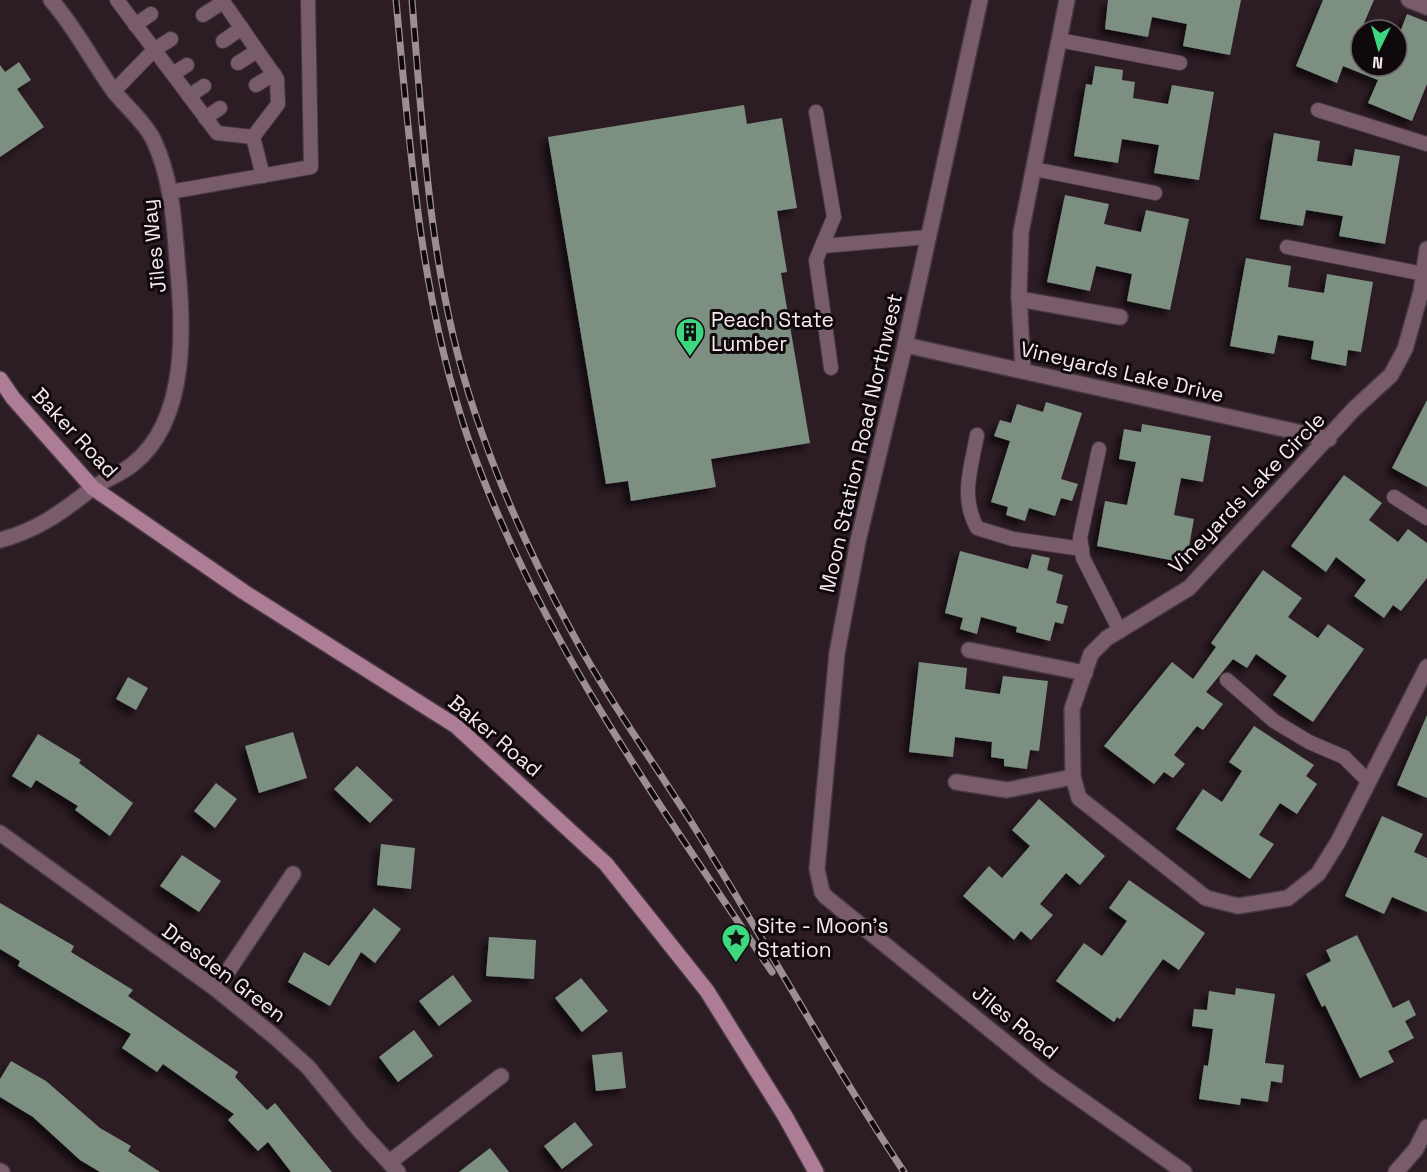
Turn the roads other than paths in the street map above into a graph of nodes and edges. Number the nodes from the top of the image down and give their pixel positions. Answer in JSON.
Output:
{"nodes":[{"id":1,"x":51,"y":0,"type":"edge"},
{"id":2,"x":117,"y":0,"type":"edge"},
{"id":3,"x":308,"y":0,"type":"edge"},
{"id":4,"x":980,"y":0,"type":"edge"},
{"id":5,"x":1067,"y":0,"type":"edge"},
{"id":6,"x":1409,"y":0,"type":"edge"},
{"id":7,"x":222,"y":1,"type":"edge"},
{"id":8,"x":1427,"y":6,"type":"edge"},
{"id":9,"x":151,"y":14,"type":"dead end"},
{"id":10,"x":203,"y":15,"type":"dead end"},
{"id":11,"x":135,"y":25,"type":"junction"},
{"id":12,"x":242,"y":28,"type":"junction"},
{"id":13,"x":171,"y":39,"type":"dead end"},
{"id":14,"x":1059,"y":40,"type":"junction"},
{"id":15,"x":223,"y":41,"type":"dead end"},
{"id":16,"x":154,"y":50,"type":"junction"},
{"id":17,"x":257,"y":51,"type":"junction"},
{"id":18,"x":238,"y":63,"type":"dead end"},
{"id":19,"x":1180,"y":63,"type":"dead end"},
{"id":20,"x":187,"y":65,"type":"dead end"},
{"id":21,"x":173,"y":74,"type":"junction"},
{"id":22,"x":274,"y":74,"type":"junction"},
{"id":23,"x":255,"y":85,"type":"dead end"},
{"id":24,"x":204,"y":86,"type":"dead end"},
{"id":25,"x":114,"y":91,"type":"junction"},
{"id":26,"x":189,"y":96,"type":"junction"},
{"id":27,"x":220,"y":108,"type":"dead end"},
{"id":28,"x":1318,"y":110,"type":"dead end"},
{"id":29,"x":816,"y":112,"type":"dead end"},
{"id":30,"x":205,"y":118,"type":"junction"},
{"id":31,"x":253,"y":137,"type":"junction"},
{"id":32,"x":1427,"y":144,"type":"edge"},
{"id":33,"x":1034,"y":169,"type":"junction"},
{"id":34,"x":263,"y":176,"type":"junction"},
{"id":35,"x":170,"y":192,"type":"junction"},
{"id":36,"x":1155,"y":193,"type":"dead end"},
{"id":37,"x":928,"y":237,"type":"junction"},
{"id":38,"x":822,"y":246,"type":"junction"},
{"id":39,"x":1287,"y":247,"type":"dead end"},
{"id":40,"x":1427,"y":249,"type":"edge"},
{"id":41,"x":1424,"y":274,"type":"junction"},
{"id":42,"x":1019,"y":299,"type":"junction"},
{"id":43,"x":1120,"y":317,"type":"dead end"},
{"id":44,"x":905,"y":345,"type":"junction"},
{"id":45,"x":831,"y":368,"type":"dead end"},
{"id":46,"x":1023,"y":371,"type":"junction"},
{"id":47,"x":0,"y":379,"type":"edge"},
{"id":48,"x":977,"y":435,"type":"dead end"},
{"id":49,"x":1329,"y":439,"type":"junction"},
{"id":50,"x":1100,"y":449,"type":"dead end"},
{"id":51,"x":93,"y":488,"type":"junction"},
{"id":52,"x":1394,"y":497,"type":"dead end"},
{"id":53,"x":1427,"y":519,"type":"edge"},
{"id":54,"x":0,"y":540,"type":"edge"},
{"id":55,"x":1082,"y":549,"type":"junction"},
{"id":56,"x":1119,"y":631,"type":"junction"},
{"id":57,"x":969,"y":650,"type":"dead end"},
{"id":58,"x":1427,"y":667,"type":"edge"},
{"id":59,"x":1084,"y":673,"type":"junction"},
{"id":60,"x":1227,"y":680,"type":"dead end"},
{"id":61,"x":1073,"y":777,"type":"junction"},
{"id":62,"x":1368,"y":781,"type":"junction"},
{"id":63,"x":956,"y":782,"type":"dead end"},
{"id":64,"x":0,"y":832,"type":"edge"},
{"id":65,"x":293,"y":874,"type":"dead end"},
{"id":66,"x":826,"y":897,"type":"joint"},
{"id":67,"x":216,"y":989,"type":"junction"},
{"id":68,"x":501,"y":1076,"type":"dead end"},
{"id":69,"x":1427,"y":1127,"type":"edge"},
{"id":70,"x":395,"y":1166,"type":"edge"},
{"id":71,"x":816,"y":1172,"type":"edge"},
{"id":72,"x":1184,"y":1172,"type":"edge"},
{"id":73,"x":1396,"y":1172,"type":"edge"}],
"edges":[{"from":1,"to":25,"type":"street","name":"Jiles Way"},
{"from":2,"to":11,"type":"lane"},
{"from":3,"to":34,"type":"lane"},
{"from":4,"to":37,"type":"street","name":"Moon Station Road Northwest"},
{"from":5,"to":14,"type":"street"},
{"from":6,"to":8,"type":"street"},
{"from":7,"to":10,"type":"lane"},
{"from":7,"to":12,"type":"lane"},
{"from":9,"to":11,"type":"lane"},
{"from":11,"to":16,"type":"lane"},
{"from":12,"to":15,"type":"lane"},
{"from":12,"to":17,"type":"lane"},
{"from":13,"to":16,"type":"lane"},
{"from":14,"to":19,"type":"lane"},
{"from":14,"to":33,"type":"street"},
{"from":16,"to":21,"type":"lane"},
{"from":16,"to":25,"type":"lane"},
{"from":17,"to":18,"type":"lane"},
{"from":17,"to":22,"type":"lane"},
{"from":20,"to":21,"type":"lane"},
{"from":21,"to":26,"type":"lane"},
{"from":22,"to":23,"type":"lane"},
{"from":22,"to":31,"type":"lane"},
{"from":24,"to":26,"type":"lane"},
{"from":25,"to":35,"type":"street","name":"Jiles Way"},
{"from":26,"to":30,"type":"lane"},
{"from":27,"to":30,"type":"lane"},
{"from":28,"to":32,"type":"lane"},
{"from":29,"to":38,"type":"lane"},
{"from":30,"to":31,"type":"lane"},
{"from":31,"to":34,"type":"lane"},
{"from":33,"to":36,"type":"lane"},
{"from":33,"to":42,"type":"street"},
{"from":34,"to":35,"type":"lane"},
{"from":35,"to":51,"type":"street","name":"Jiles Way"},
{"from":37,"to":38,"type":"lane"},
{"from":37,"to":44,"type":"street","name":"Moon Station Road Northwest"},
{"from":38,"to":45,"type":"lane"},
{"from":39,"to":41,"type":"lane"},
{"from":40,"to":41,"type":"street","name":"Vineyards Lake Circle"},
{"from":41,"to":49,"type":"street","name":"Vineyards Lake Circle"},
{"from":42,"to":43,"type":"street"},
{"from":42,"to":46,"type":"street"},
{"from":44,"to":46,"type":"street","name":"Vineyards Lake Drive"},
{"from":44,"to":66,"type":"street","name":"Moon Station Road Northwest"},
{"from":46,"to":49,"type":"street","name":"Vineyards Lake Drive"},
{"from":47,"to":51,"type":"main road","name":"Baker Road"},
{"from":48,"to":55,"type":"lane"},
{"from":49,"to":56,"type":"street","name":"Vineyards Lake Circle"},
{"from":50,"to":55,"type":"lane"},
{"from":51,"to":54,"type":"street"},
{"from":51,"to":71,"type":"main road","name":"Baker Road"},
{"from":52,"to":53,"type":"lane"},
{"from":55,"to":56,"type":"lane"},
{"from":56,"to":59,"type":"street","name":"Vineyards Lake Circle"},
{"from":57,"to":59,"type":"street"},
{"from":58,"to":62,"type":"street","name":"Vineyards Lake Circle"},
{"from":59,"to":61,"type":"street","name":"Vineyards Lake Circle"},
{"from":60,"to":62,"type":"lane"},
{"from":61,"to":62,"type":"street","name":"Vineyards Lake Circle"},
{"from":61,"to":63,"type":"street"},
{"from":64,"to":67,"type":"street","name":"Dresden Green"},
{"from":65,"to":67,"type":"street"},
{"from":66,"to":72,"type":"street","name":"Jiles Road"},
{"from":67,"to":70,"type":"street","name":"Dresden Green"},
{"from":68,"to":70,"type":"street"},
{"from":69,"to":73,"type":"street"}]}
